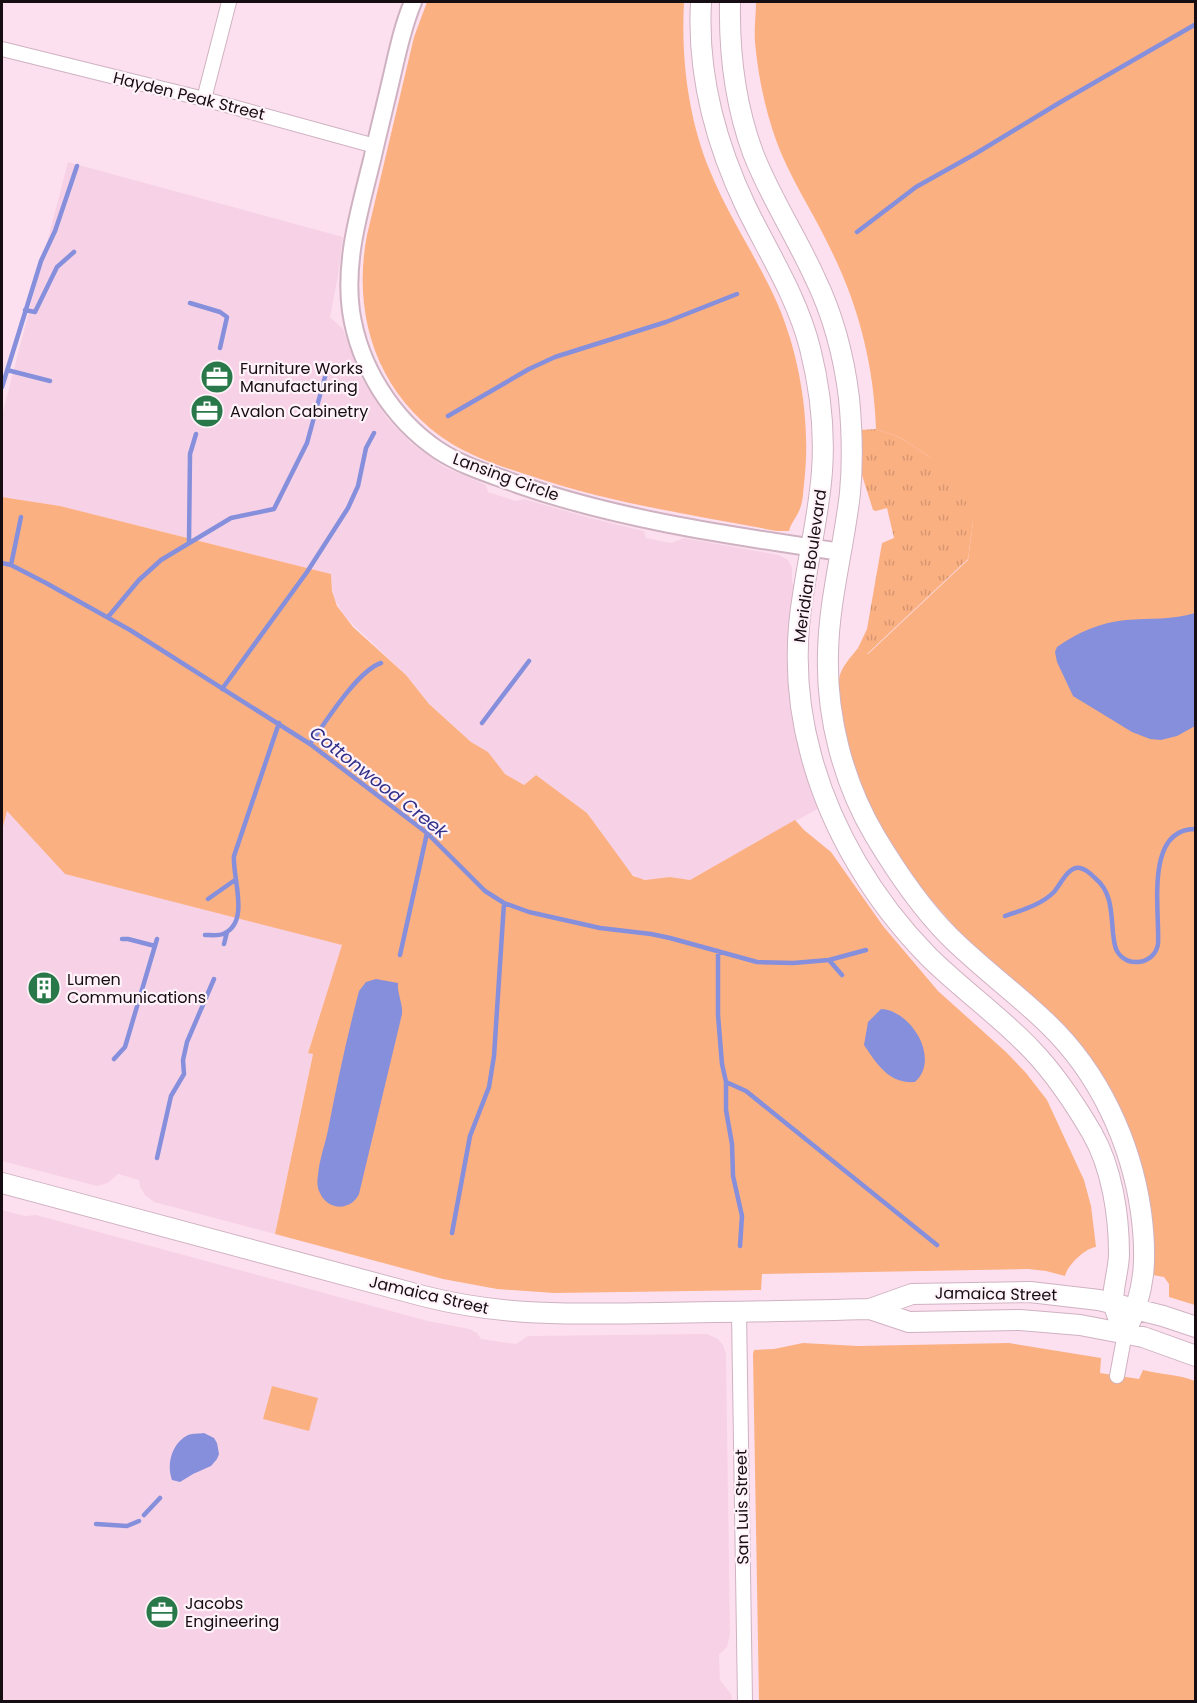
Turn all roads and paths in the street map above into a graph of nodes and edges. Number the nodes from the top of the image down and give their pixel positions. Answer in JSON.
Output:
{"nodes":[{"id":1,"x":229,"y":2,"type":"edge"},
{"id":2,"x":413,"y":2,"type":"edge"},
{"id":3,"x":701,"y":2,"type":"edge"},
{"id":4,"x":730,"y":2,"type":"edge"},
{"id":5,"x":2,"y":49,"type":"edge"},
{"id":6,"x":204,"y":99,"type":"junction"},
{"id":7,"x":375,"y":146,"type":"junction"},
{"id":8,"x":812,"y":548,"type":"junction"},
{"id":9,"x":841,"y":552,"type":"junction"},
{"id":10,"x":2,"y":1183,"type":"edge"},
{"id":11,"x":1125,"y":1306,"type":"junction"},
{"id":12,"x":870,"y":1309,"type":"junction"},
{"id":13,"x":739,"y":1312,"type":"junction"},
{"id":14,"x":1196,"y":1327,"type":"edge"},
{"id":15,"x":1125,"y":1333,"type":"junction"},
{"id":16,"x":1196,"y":1356,"type":"edge"},
{"id":17,"x":1117,"y":1376,"type":"dead end"},
{"id":18,"x":745,"y":1701,"type":"edge"}],
"edges":[{"from":1,"to":6,"type":"street"},
{"from":2,"to":7,"type":"street","name":"Lansing Circle"},
{"from":3,"to":8,"type":"main road","name":"Meridian Boulevard"},
{"from":4,"to":9,"type":"main road","name":"Meridian Boulevard"},
{"from":5,"to":6,"type":"street","name":"Hayden Peak Street"},
{"from":6,"to":7,"type":"street","name":"Hayden Peak Street"},
{"from":7,"to":8,"type":"street","name":"Lansing Circle"},
{"from":8,"to":9,"type":"street","name":"Lansing Circle"},
{"from":8,"to":11,"type":"main road","name":"Meridian Boulevard"},
{"from":9,"to":11,"type":"main road","name":"Meridian Boulevard"},
{"from":10,"to":13,"type":"main road","name":"Jamaica Street"},
{"from":11,"to":12,"type":"main road","name":"Jamaica Street"},
{"from":11,"to":14,"type":"main road"},
{"from":11,"to":15,"type":"main road","name":"Meridian Boulevard"},
{"from":12,"to":13,"type":"main road","name":"Jamaica Street"},
{"from":12,"to":15,"type":"main road","name":"Jamaica Street"},
{"from":13,"to":18,"type":"street","name":"San Luis Street"},
{"from":15,"to":16,"type":"main road"},
{"from":15,"to":17,"type":"street"}]}
